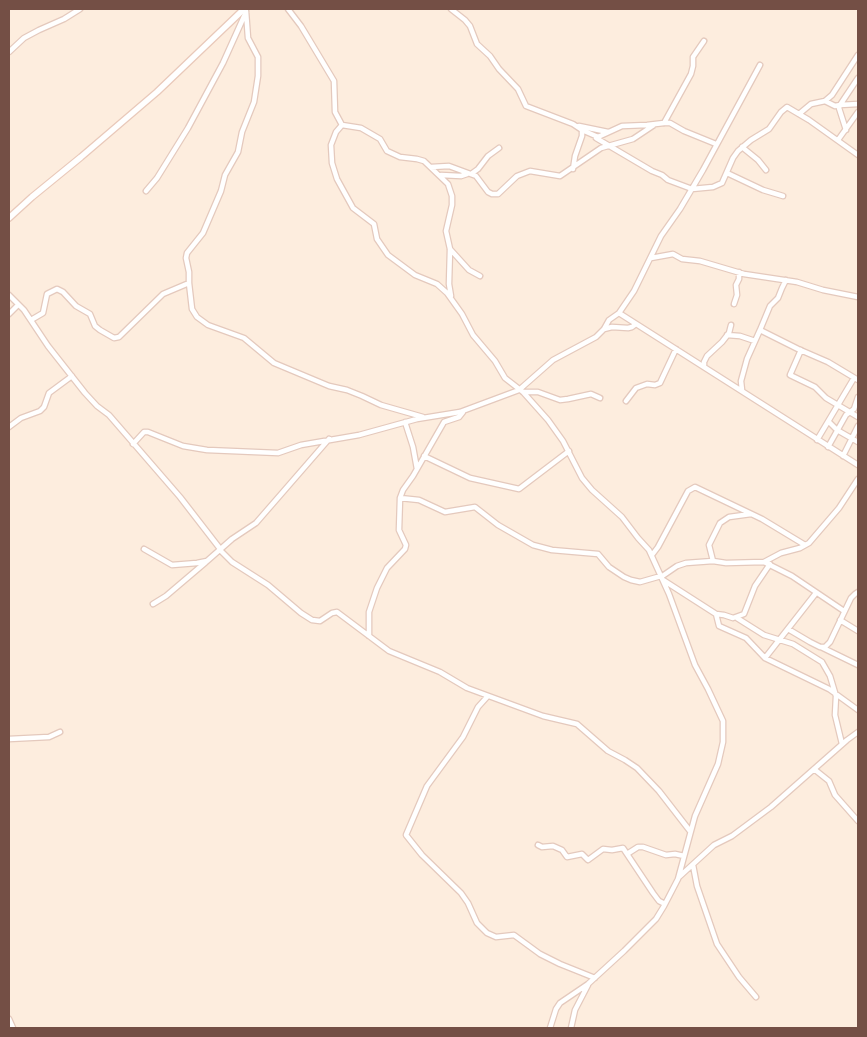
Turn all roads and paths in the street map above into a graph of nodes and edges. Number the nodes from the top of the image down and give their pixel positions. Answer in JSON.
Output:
{"nodes":[{"id":1,"x":80,"y":9,"type":"edge"},
{"id":2,"x":246,"y":9,"type":"edge"},
{"id":3,"x":288,"y":9,"type":"edge"},
{"id":4,"x":451,"y":9,"type":"edge"},
{"id":5,"x":704,"y":41,"type":"dead end"},
{"id":6,"x":9,"y":52,"type":"edge"},
{"id":7,"x":858,"y":55,"type":"edge"},
{"id":8,"x":760,"y":65,"type":"dead end"},
{"id":9,"x":858,"y":78,"type":"edge"},
{"id":10,"x":825,"y":100,"type":"junction"},
{"id":11,"x":858,"y":104,"type":"edge"},
{"id":12,"x":840,"y":105,"type":"junction"},
{"id":13,"x":858,"y":112,"type":"edge"},
{"id":14,"x":799,"y":114,"type":"junction"},
{"id":15,"x":664,"y":123,"type":"junction"},
{"id":16,"x":342,"y":124,"type":"junction"},
{"id":17,"x":654,"y":125,"type":"junction"},
{"id":18,"x":577,"y":126,"type":"junction"},
{"id":19,"x":582,"y":130,"type":"junction"},
{"id":20,"x":846,"y":130,"type":"junction"},
{"id":21,"x":609,"y":132,"type":"junction"},
{"id":22,"x":596,"y":138,"type":"junction"},
{"id":23,"x":838,"y":140,"type":"junction"},
{"id":24,"x":716,"y":144,"type":"junction"},
{"id":25,"x":609,"y":146,"type":"junction"},
{"id":26,"x":742,"y":147,"type":"junction"},
{"id":27,"x":500,"y":148,"type":"dead end"},
{"id":28,"x":858,"y":155,"type":"edge"},
{"id":29,"x":430,"y":167,"type":"junction"},
{"id":30,"x":573,"y":169,"type":"junction"},
{"id":31,"x":766,"y":170,"type":"dead end"},
{"id":32,"x":727,"y":173,"type":"junction"},
{"id":33,"x":469,"y":174,"type":"junction"},
{"id":34,"x":440,"y":175,"type":"junction"},
{"id":35,"x":692,"y":189,"type":"junction"},
{"id":36,"x":146,"y":191,"type":"dead end"},
{"id":37,"x":783,"y":196,"type":"dead end"},
{"id":38,"x":9,"y":218,"type":"edge"},
{"id":39,"x":450,"y":249,"type":"junction"},
{"id":40,"x":651,"y":258,"type":"junction"},
{"id":41,"x":739,"y":272,"type":"junction"},
{"id":42,"x":480,"y":276,"type":"dead end"},
{"id":43,"x":786,"y":280,"type":"junction"},
{"id":44,"x":189,"y":284,"type":"junction"},
{"id":45,"x":9,"y":295,"type":"edge"},
{"id":46,"x":858,"y":297,"type":"edge"},
{"id":47,"x":452,"y":299,"type":"junction"},
{"id":48,"x":734,"y":304,"type":"dead end"},
{"id":49,"x":18,"y":305,"type":"junction"},
{"id":50,"x":619,"y":313,"type":"junction"},
{"id":51,"x":9,"y":314,"type":"edge"},
{"id":52,"x":31,"y":320,"type":"junction"},
{"id":53,"x":636,"y":324,"type":"junction"},
{"id":54,"x":731,"y":325,"type":"dead end"},
{"id":55,"x":604,"y":329,"type":"junction"},
{"id":56,"x":760,"y":330,"type":"junction"},
{"id":57,"x":727,"y":335,"type":"junction"},
{"id":58,"x":756,"y":341,"type":"junction"},
{"id":59,"x":676,"y":349,"type":"junction"},
{"id":60,"x":800,"y":350,"type":"junction"},
{"id":61,"x":704,"y":367,"type":"junction"},
{"id":62,"x":72,"y":376,"type":"junction"},
{"id":63,"x":856,"y":379,"type":"edge"},
{"id":64,"x":521,"y":391,"type":"junction"},
{"id":65,"x":742,"y":392,"type":"junction"},
{"id":66,"x":858,"y":397,"type":"edge"},
{"id":67,"x":600,"y":398,"type":"dead end"},
{"id":68,"x":626,"y":401,"type":"dead end"},
{"id":69,"x":839,"y":405,"type":"junction"},
{"id":70,"x":464,"y":411,"type":"junction"},
{"id":71,"x":850,"y":413,"type":"junction"},
{"id":72,"x":423,"y":418,"type":"junction"},
{"id":73,"x":858,"y":418,"type":"edge"},
{"id":74,"x":405,"y":422,"type":"junction"},
{"id":75,"x":829,"y":422,"type":"junction"},
{"id":76,"x":858,"y":426,"type":"edge"},
{"id":77,"x":9,"y":427,"type":"edge"},
{"id":78,"x":837,"y":430,"type":"junction"},
{"id":79,"x":329,"y":439,"type":"junction"},
{"id":80,"x":853,"y":439,"type":"junction"},
{"id":81,"x":817,"y":440,"type":"junction"},
{"id":82,"x":858,"y":442,"type":"edge"},
{"id":83,"x":133,"y":444,"type":"junction"},
{"id":84,"x":828,"y":446,"type":"junction"},
{"id":85,"x":569,"y":451,"type":"junction"},
{"id":86,"x":424,"y":456,"type":"junction"},
{"id":87,"x":843,"y":456,"type":"junction"},
{"id":88,"x":858,"y":465,"type":"edge"},
{"id":89,"x":417,"y":470,"type":"junction"},
{"id":90,"x":858,"y":479,"type":"edge"},
{"id":91,"x":400,"y":498,"type":"junction"},
{"id":92,"x":753,"y":514,"type":"junction"},
{"id":93,"x":805,"y":545,"type":"junction"},
{"id":94,"x":144,"y":549,"type":"dead end"},
{"id":95,"x":221,"y":550,"type":"junction"},
{"id":96,"x":652,"y":554,"type":"junction"},
{"id":97,"x":207,"y":561,"type":"junction"},
{"id":98,"x":713,"y":561,"type":"junction"},
{"id":99,"x":764,"y":562,"type":"junction"},
{"id":100,"x":770,"y":564,"type":"junction"},
{"id":101,"x":661,"y":578,"type":"junction"},
{"id":102,"x":858,"y":592,"type":"edge"},
{"id":103,"x":816,"y":593,"type":"junction"},
{"id":104,"x":153,"y":604,"type":"dead end"},
{"id":105,"x":844,"y":611,"type":"junction"},
{"id":106,"x":716,"y":614,"type":"junction"},
{"id":107,"x":737,"y":618,"type":"junction"},
{"id":108,"x":840,"y":620,"type":"junction"},
{"id":109,"x":788,"y":629,"type":"junction"},
{"id":110,"x":858,"y":630,"type":"edge"},
{"id":111,"x":369,"y":636,"type":"junction"},
{"id":112,"x":779,"y":639,"type":"junction"},
{"id":113,"x":820,"y":647,"type":"junction"},
{"id":114,"x":765,"y":658,"type":"junction"},
{"id":115,"x":858,"y":665,"type":"edge"},
{"id":116,"x":835,"y":694,"type":"junction"},
{"id":117,"x":487,"y":697,"type":"junction"},
{"id":118,"x":858,"y":710,"type":"edge"},
{"id":119,"x":60,"y":732,"type":"dead end"},
{"id":120,"x":858,"y":732,"type":"edge"},
{"id":121,"x":9,"y":739,"type":"edge"},
{"id":122,"x":842,"y":744,"type":"junction"},
{"id":123,"x":814,"y":769,"type":"junction"},
{"id":124,"x":858,"y":821,"type":"edge"},
{"id":125,"x":690,"y":831,"type":"junction"},
{"id":126,"x":538,"y":845,"type":"dead end"},
{"id":127,"x":627,"y":854,"type":"junction"},
{"id":128,"x":684,"y":856,"type":"junction"},
{"id":129,"x":682,"y":864,"type":"junction"},
{"id":130,"x":691,"y":867,"type":"junction"},
{"id":131,"x":678,"y":879,"type":"junction"},
{"id":132,"x":665,"y":904,"type":"junction"},
{"id":133,"x":595,"y":978,"type":"junction"},
{"id":134,"x":588,"y":984,"type":"junction"},
{"id":135,"x":756,"y":996,"type":"dead end"},
{"id":136,"x":9,"y":1020,"type":"edge"},
{"id":137,"x":13,"y":1028,"type":"edge"},
{"id":138,"x":550,"y":1028,"type":"edge"},
{"id":139,"x":571,"y":1028,"type":"edge"}],
"edges":[{"from":1,"to":6,"type":"street"},
{"from":2,"to":36,"type":"street"},
{"from":2,"to":38,"type":"street"},
{"from":2,"to":44,"type":"street"},
{"from":3,"to":16,"type":"street"},
{"from":4,"to":18,"type":"street"},
{"from":5,"to":15,"type":"street"},
{"from":7,"to":10,"type":"street"},
{"from":8,"to":24,"type":"street"},
{"from":9,"to":12,"type":"street"},
{"from":10,"to":12,"type":"street"},
{"from":10,"to":14,"type":"street"},
{"from":11,"to":12,"type":"street"},
{"from":12,"to":20,"type":"street"},
{"from":13,"to":20,"type":"street"},
{"from":14,"to":23,"type":"street"},
{"from":14,"to":26,"type":"street"},
{"from":15,"to":17,"type":"street"},
{"from":15,"to":24,"type":"street"},
{"from":16,"to":29,"type":"street"},
{"from":16,"to":47,"type":"street"},
{"from":17,"to":21,"type":"street"},
{"from":17,"to":25,"type":"street"},
{"from":18,"to":19,"type":"street"},
{"from":18,"to":21,"type":"street"},
{"from":19,"to":22,"type":"street"},
{"from":19,"to":30,"type":"street"},
{"from":20,"to":23,"type":"street"},
{"from":21,"to":22,"type":"street"},
{"from":22,"to":25,"type":"street"},
{"from":23,"to":28,"type":"street"},
{"from":24,"to":35,"type":"street"},
{"from":25,"to":30,"type":"street"},
{"from":25,"to":35,"type":"street"},
{"from":26,"to":31,"type":"street"},
{"from":26,"to":32,"type":"street"},
{"from":27,"to":33,"type":"street"},
{"from":29,"to":33,"type":"street"},
{"from":29,"to":34,"type":"street"},
{"from":30,"to":33,"type":"street"},
{"from":32,"to":35,"type":"street"},
{"from":32,"to":37,"type":"street"},
{"from":33,"to":34,"type":"street"},
{"from":34,"to":39,"type":"street"},
{"from":35,"to":40,"type":"street"},
{"from":39,"to":42,"type":"street"},
{"from":39,"to":47,"type":"street"},
{"from":40,"to":41,"type":"street"},
{"from":40,"to":50,"type":"street"},
{"from":41,"to":43,"type":"street"},
{"from":41,"to":48,"type":"street"},
{"from":43,"to":46,"type":"street"},
{"from":43,"to":56,"type":"street"},
{"from":44,"to":52,"type":"street"},
{"from":44,"to":72,"type":"street"},
{"from":45,"to":49,"type":"street"},
{"from":47,"to":64,"type":"street"},
{"from":49,"to":51,"type":"street"},
{"from":49,"to":52,"type":"street"},
{"from":50,"to":53,"type":"street"},
{"from":50,"to":55,"type":"street"},
{"from":52,"to":62,"type":"street"},
{"from":53,"to":55,"type":"street"},
{"from":53,"to":59,"type":"street"},
{"from":54,"to":57,"type":"street"},
{"from":55,"to":64,"type":"street"},
{"from":56,"to":58,"type":"street"},
{"from":56,"to":60,"type":"street"},
{"from":57,"to":58,"type":"street"},
{"from":57,"to":61,"type":"street"},
{"from":58,"to":65,"type":"street"},
{"from":59,"to":61,"type":"street"},
{"from":59,"to":68,"type":"street"},
{"from":60,"to":63,"type":"street"},
{"from":60,"to":69,"type":"street"},
{"from":61,"to":65,"type":"street"},
{"from":62,"to":77,"type":"street"},
{"from":62,"to":83,"type":"street"},
{"from":63,"to":69,"type":"street"},
{"from":64,"to":67,"type":"street"},
{"from":64,"to":70,"type":"street"},
{"from":64,"to":85,"type":"street"},
{"from":65,"to":81,"type":"street"},
{"from":66,"to":71,"type":"street"},
{"from":69,"to":71,"type":"street"},
{"from":69,"to":75,"type":"street"},
{"from":70,"to":72,"type":"street"},
{"from":70,"to":86,"type":"street"},
{"from":71,"to":73,"type":"street"},
{"from":71,"to":78,"type":"street"},
{"from":72,"to":74,"type":"street"},
{"from":74,"to":79,"type":"street"},
{"from":74,"to":89,"type":"street"},
{"from":75,"to":78,"type":"street"},
{"from":75,"to":81,"type":"street"},
{"from":76,"to":80,"type":"street"},
{"from":78,"to":80,"type":"street"},
{"from":78,"to":84,"type":"street"},
{"from":79,"to":83,"type":"street"},
{"from":79,"to":95,"type":"street"},
{"from":80,"to":82,"type":"street"},
{"from":80,"to":87,"type":"street"},
{"from":81,"to":84,"type":"street"},
{"from":83,"to":95,"type":"street"},
{"from":84,"to":87,"type":"street"},
{"from":85,"to":86,"type":"street"},
{"from":85,"to":96,"type":"street"},
{"from":86,"to":89,"type":"street"},
{"from":87,"to":88,"type":"street"},
{"from":89,"to":91,"type":"street"},
{"from":90,"to":93,"type":"street"},
{"from":91,"to":101,"type":"street"},
{"from":91,"to":111,"type":"street"},
{"from":92,"to":93,"type":"street"},
{"from":92,"to":96,"type":"street"},
{"from":92,"to":98,"type":"street"},
{"from":93,"to":99,"type":"street"},
{"from":94,"to":97,"type":"street"},
{"from":95,"to":97,"type":"street"},
{"from":95,"to":111,"type":"street"},
{"from":96,"to":101,"type":"street"},
{"from":97,"to":104,"type":"street"},
{"from":98,"to":99,"type":"street"},
{"from":98,"to":101,"type":"street"},
{"from":99,"to":100,"type":"street"},
{"from":100,"to":103,"type":"street"},
{"from":100,"to":107,"type":"street"},
{"from":101,"to":106,"type":"street"},
{"from":101,"to":125,"type":"street"},
{"from":102,"to":105,"type":"street"},
{"from":103,"to":105,"type":"street"},
{"from":103,"to":109,"type":"street"},
{"from":105,"to":108,"type":"street"},
{"from":106,"to":107,"type":"street"},
{"from":106,"to":114,"type":"street"},
{"from":107,"to":112,"type":"street"},
{"from":108,"to":110,"type":"street"},
{"from":108,"to":113,"type":"street"},
{"from":109,"to":112,"type":"street"},
{"from":109,"to":113,"type":"street"},
{"from":111,"to":117,"type":"street"},
{"from":112,"to":114,"type":"street"},
{"from":112,"to":116,"type":"street"},
{"from":113,"to":115,"type":"street"},
{"from":114,"to":116,"type":"street"},
{"from":116,"to":118,"type":"street"},
{"from":116,"to":122,"type":"street"},
{"from":117,"to":125,"type":"street"},
{"from":117,"to":133,"type":"street"},
{"from":119,"to":121,"type":"street"},
{"from":120,"to":122,"type":"street"},
{"from":122,"to":123,"type":"street"},
{"from":123,"to":124,"type":"street"},
{"from":123,"to":130,"type":"street"},
{"from":125,"to":128,"type":"street"},
{"from":126,"to":127,"type":"street"},
{"from":127,"to":128,"type":"street"},
{"from":127,"to":132,"type":"street"},
{"from":128,"to":129,"type":"street"},
{"from":129,"to":130,"type":"street"},
{"from":129,"to":131,"type":"street"},
{"from":130,"to":131,"type":"street"},
{"from":130,"to":135,"type":"street"},
{"from":131,"to":132,"type":"street"},
{"from":132,"to":133,"type":"street"},
{"from":133,"to":134,"type":"street"},
{"from":134,"to":138,"type":"street"},
{"from":134,"to":139,"type":"street"},
{"from":136,"to":137,"type":"street"}]}
